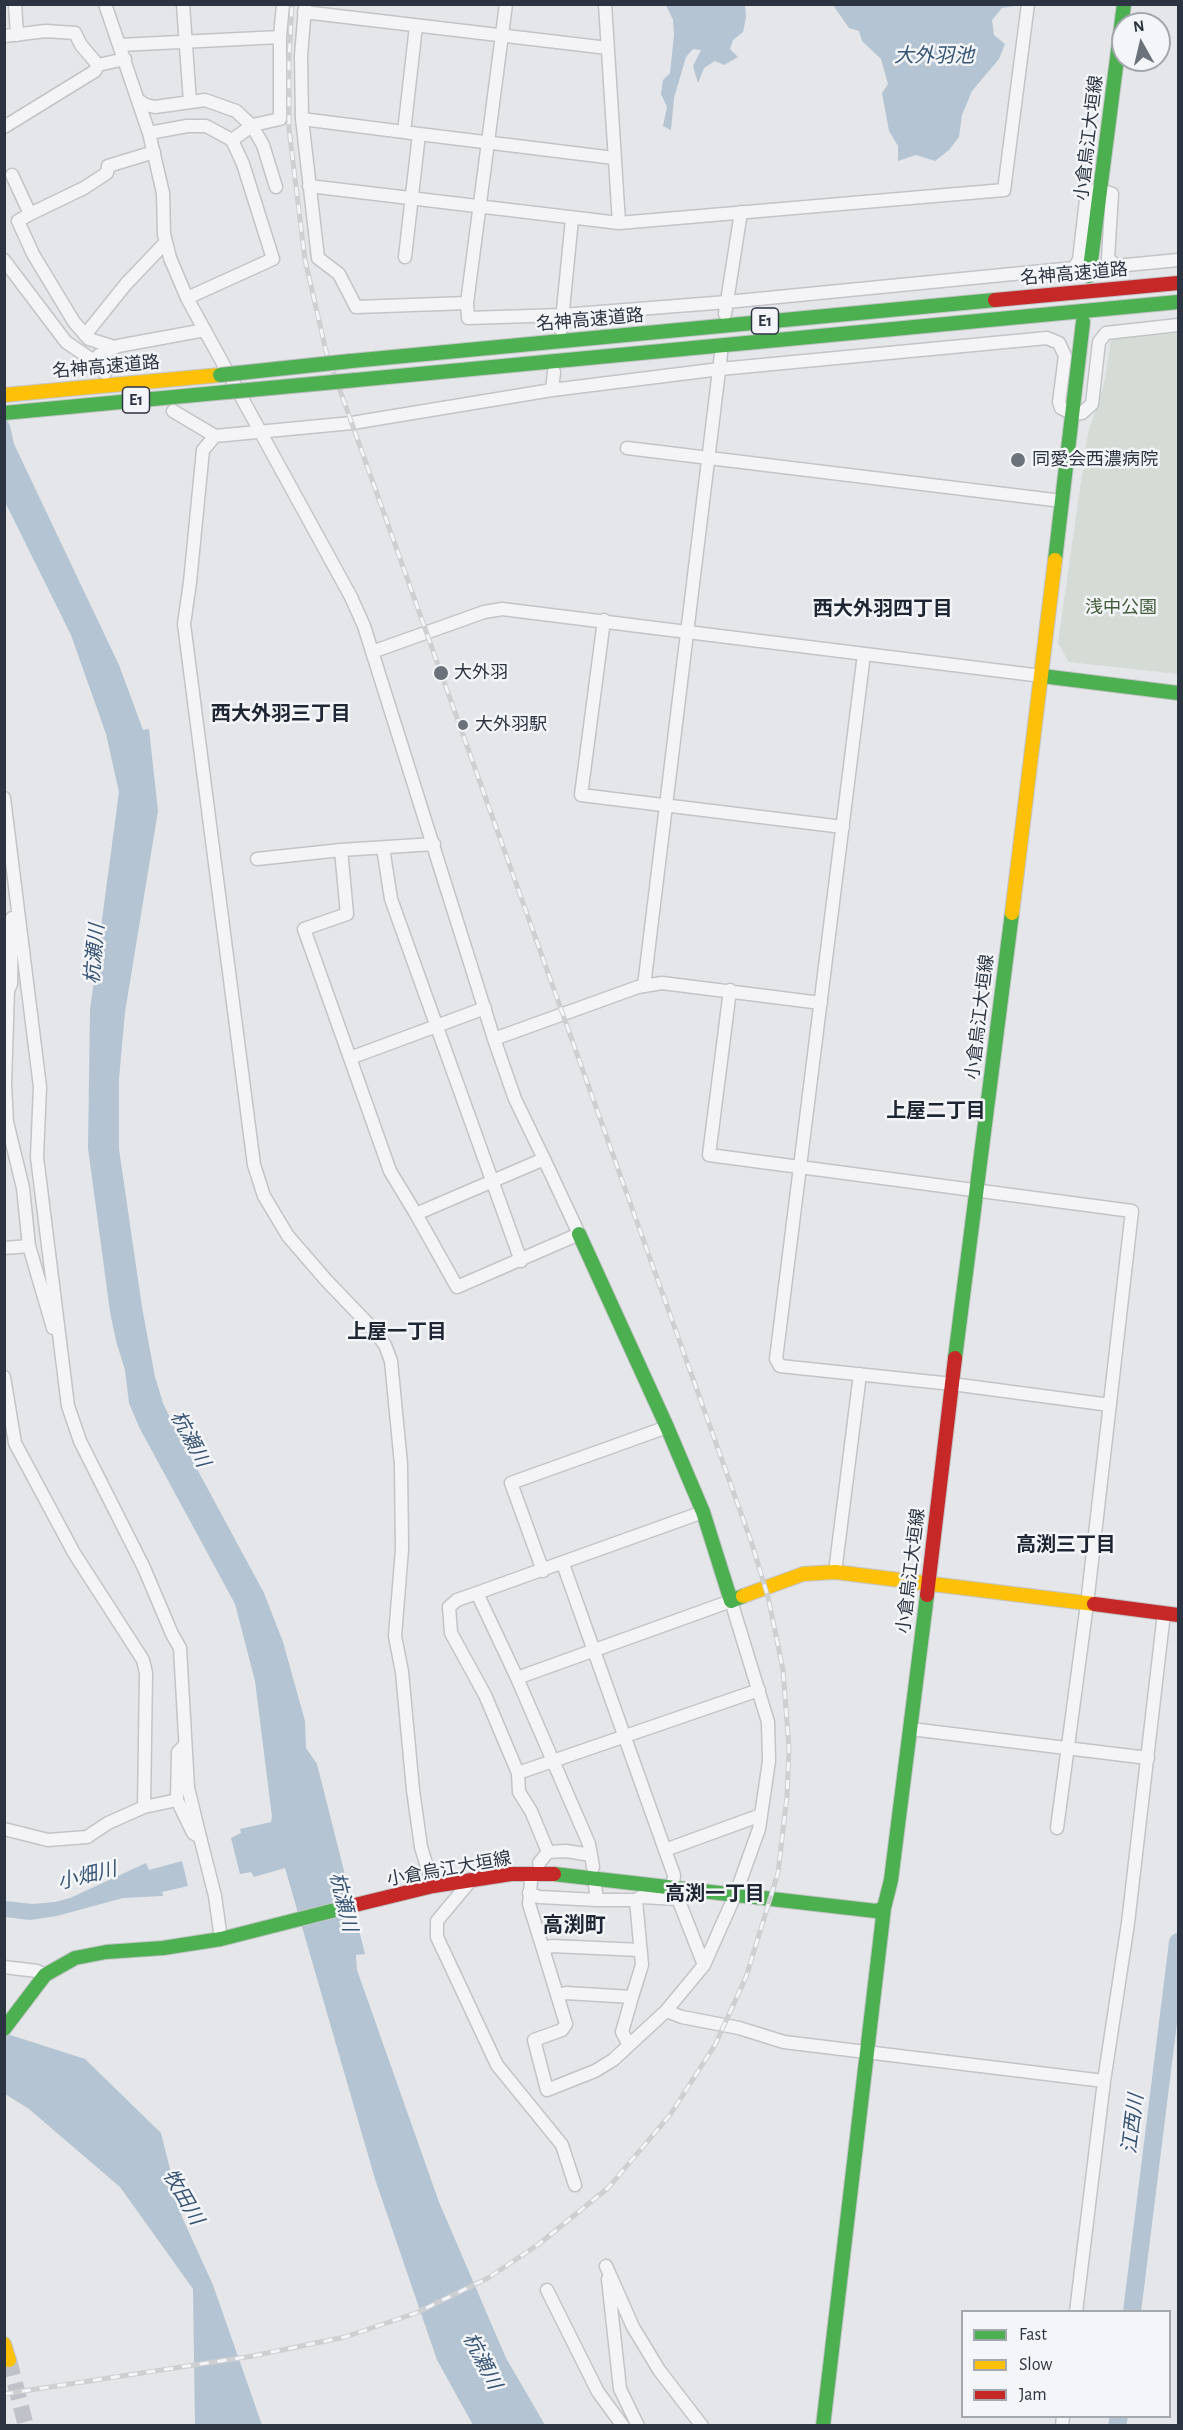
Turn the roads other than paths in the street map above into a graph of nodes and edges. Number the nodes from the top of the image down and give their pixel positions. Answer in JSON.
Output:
{"nodes":[{"id":1,"x":15,"y":4,"type":"edge"},
{"id":2,"x":105,"y":4,"type":"edge"},
{"id":3,"x":183,"y":4,"type":"edge"},
{"id":4,"x":283,"y":4,"type":"edge"},
{"id":5,"x":506,"y":4,"type":"edge"},
{"id":6,"x":605,"y":4,"type":"edge"},
{"id":7,"x":1028,"y":4,"type":"edge"},
{"id":8,"x":1124,"y":4,"type":"edge"},
{"id":9,"x":305,"y":8,"type":"edge"},
{"id":10,"x":416,"y":26,"type":"junction"},
{"id":11,"x":11,"y":36,"type":"edge"},
{"id":12,"x":280,"y":37,"type":"junction"},
{"id":13,"x":502,"y":37,"type":"junction"},
{"id":14,"x":186,"y":42,"type":"junction"},
{"id":15,"x":120,"y":45,"type":"junction"},
{"id":16,"x":608,"y":48,"type":"junction"},
{"id":17,"x":125,"y":58,"type":"junction"},
{"id":18,"x":98,"y":65,"type":"junction"},
{"id":19,"x":138,"y":100,"type":"junction"},
{"id":20,"x":190,"y":102,"type":"junction"},
{"id":21,"x":302,"y":119,"type":"junction"},
{"id":22,"x":252,"y":126,"type":"junction"},
{"id":23,"x":4,"y":127,"type":"edge"},
{"id":24,"x":147,"y":127,"type":"junction"},
{"id":25,"x":404,"y":132,"type":"junction"},
{"id":26,"x":419,"y":134,"type":"junction"},
{"id":27,"x":232,"y":140,"type":"junction"},
{"id":28,"x":488,"y":142,"type":"junction"},
{"id":29,"x":154,"y":152,"type":"junction"},
{"id":30,"x":614,"y":158,"type":"junction"},
{"id":31,"x":12,"y":175,"type":"dead end"},
{"id":32,"x":309,"y":186,"type":"junction"},
{"id":33,"x":276,"y":187,"type":"dead end"},
{"id":34,"x":1101,"y":190,"type":"junction"},
{"id":35,"x":412,"y":199,"type":"junction"},
{"id":36,"x":480,"y":207,"type":"junction"},
{"id":37,"x":741,"y":213,"type":"junction"},
{"id":38,"x":30,"y":214,"type":"junction"},
{"id":39,"x":572,"y":219,"type":"junction"},
{"id":40,"x":619,"y":223,"type":"junction"},
{"id":41,"x":166,"y":242,"type":"junction"},
{"id":42,"x":405,"y":257,"type":"dead end"},
{"id":43,"x":4,"y":260,"type":"edge"},
{"id":44,"x":1179,"y":260,"type":"edge"},
{"id":45,"x":1089,"y":276,"type":"dead end"},
{"id":46,"x":1179,"y":283,"type":"edge"},
{"id":47,"x":187,"y":298,"type":"junction"},
{"id":48,"x":1179,"y":302,"type":"edge"},
{"id":49,"x":467,"y":303,"type":"junction"},
{"id":50,"x":726,"y":308,"type":"junction"},
{"id":51,"x":562,"y":315,"type":"junction"},
{"id":52,"x":1083,"y":322,"type":"dead end"},
{"id":53,"x":1179,"y":325,"type":"edge"},
{"id":54,"x":205,"y":330,"type":"junction"},
{"id":55,"x":561,"y":330,"type":"dead end"},
{"id":56,"x":86,"y":335,"type":"junction"},
{"id":57,"x":114,"y":347,"type":"junction"},
{"id":58,"x":721,"y":354,"type":"dead end"},
{"id":59,"x":94,"y":361,"type":"junction"},
{"id":60,"x":720,"y":369,"type":"junction"},
{"id":61,"x":554,"y":372,"type":"dead end"},
{"id":62,"x":105,"y":373,"type":"dead end"},
{"id":63,"x":552,"y":390,"type":"junction"},
{"id":64,"x":4,"y":395,"type":"edge"},
{"id":65,"x":173,"y":411,"type":"dead end"},
{"id":66,"x":4,"y":413,"type":"edge"},
{"id":67,"x":1073,"y":414,"type":"junction"},
{"id":68,"x":261,"y":432,"type":"junction"},
{"id":69,"x":215,"y":436,"type":"junction"},
{"id":70,"x":627,"y":448,"type":"dead end"},
{"id":71,"x":709,"y":457,"type":"junction"},
{"id":72,"x":1062,"y":501,"type":"junction"},
{"id":73,"x":604,"y":620,"type":"junction"},
{"id":74,"x":687,"y":631,"type":"junction"},
{"id":75,"x":372,"y":651,"type":"junction"},
{"id":76,"x":864,"y":654,"type":"junction"},
{"id":77,"x":1042,"y":676,"type":"junction"},
{"id":78,"x":1179,"y":693,"type":"edge"},
{"id":79,"x":4,"y":798,"type":"edge"},
{"id":80,"x":664,"y":805,"type":"junction"},
{"id":81,"x":843,"y":827,"type":"junction"},
{"id":82,"x":434,"y":844,"type":"junction"},
{"id":83,"x":383,"y":848,"type":"junction"},
{"id":84,"x":341,"y":850,"type":"junction"},
{"id":85,"x":257,"y":859,"type":"dead end"},
{"id":86,"x":17,"y":906,"type":"junction"},
{"id":87,"x":644,"y":986,"type":"junction"},
{"id":88,"x":730,"y":990,"type":"junction"},
{"id":89,"x":821,"y":1003,"type":"junction"},
{"id":90,"x":485,"y":1008,"type":"junction"},
{"id":91,"x":437,"y":1025,"type":"junction"},
{"id":92,"x":494,"y":1039,"type":"junction"},
{"id":93,"x":350,"y":1058,"type":"junction"},
{"id":94,"x":6,"y":1122,"type":"edge"},
{"id":95,"x":544,"y":1159,"type":"junction"},
{"id":96,"x":801,"y":1168,"type":"junction"},
{"id":97,"x":493,"y":1180,"type":"junction"},
{"id":98,"x":977,"y":1189,"type":"junction"},
{"id":99,"x":416,"y":1214,"type":"junction"},
{"id":100,"x":579,"y":1234,"type":"junction"},
{"id":101,"x":29,"y":1246,"type":"junction"},
{"id":102,"x":4,"y":1248,"type":"edge"},
{"id":103,"x":521,"y":1261,"type":"junction"},
{"id":104,"x":61,"y":1343,"type":"junction"},
{"id":105,"x":860,"y":1374,"type":"junction"},
{"id":106,"x":4,"y":1377,"type":"edge"},
{"id":107,"x":952,"y":1384,"type":"junction"},
{"id":108,"x":1110,"y":1405,"type":"junction"},
{"id":109,"x":667,"y":1427,"type":"junction"},
{"id":110,"x":703,"y":1512,"type":"junction"},
{"id":111,"x":563,"y":1564,"type":"junction"},
{"id":112,"x":543,"y":1571,"type":"junction"},
{"id":113,"x":835,"y":1572,"type":"junction"},
{"id":114,"x":928,"y":1584,"type":"junction"},
{"id":115,"x":477,"y":1593,"type":"junction"},
{"id":116,"x":731,"y":1601,"type":"junction"},
{"id":117,"x":1087,"y":1604,"type":"junction"},
{"id":118,"x":1171,"y":1615,"type":"edge"},
{"id":119,"x":593,"y":1651,"type":"junction"},
{"id":120,"x":517,"y":1678,"type":"junction"},
{"id":121,"x":759,"y":1690,"type":"junction"},
{"id":122,"x":911,"y":1729,"type":"junction"},
{"id":123,"x":624,"y":1737,"type":"junction"},
{"id":124,"x":185,"y":1744,"type":"junction"},
{"id":125,"x":1067,"y":1747,"type":"junction"},
{"id":126,"x":1148,"y":1758,"type":"junction"},
{"id":127,"x":553,"y":1763,"type":"junction"},
{"id":128,"x":518,"y":1773,"type":"junction"},
{"id":129,"x":177,"y":1800,"type":"junction"},
{"id":130,"x":144,"y":1807,"type":"junction"},
{"id":131,"x":761,"y":1815,"type":"junction"},
{"id":132,"x":1057,"y":1828,"type":"dead end"},
{"id":133,"x":4,"y":1829,"type":"edge"},
{"id":134,"x":200,"y":1837,"type":"junction"},
{"id":135,"x":665,"y":1850,"type":"junction"},
{"id":136,"x":548,"y":1852,"type":"junction"},
{"id":137,"x":539,"y":1863,"type":"dead end"},
{"id":138,"x":472,"y":1879,"type":"junction"},
{"id":139,"x":595,"y":1885,"type":"dead end"},
{"id":140,"x":427,"y":1888,"type":"junction"},
{"id":141,"x":676,"y":1892,"type":"junction"},
{"id":142,"x":736,"y":1893,"type":"junction"},
{"id":143,"x":597,"y":1900,"type":"junction"},
{"id":144,"x":636,"y":1900,"type":"junction"},
{"id":145,"x":884,"y":1908,"type":"junction"},
{"id":146,"x":227,"y":1938,"type":"junction"},
{"id":147,"x":543,"y":1949,"type":"junction"},
{"id":148,"x":640,"y":1950,"type":"junction"},
{"id":149,"x":704,"y":1965,"type":"junction"},
{"id":150,"x":4,"y":1967,"type":"edge"},
{"id":151,"x":45,"y":1975,"type":"junction"},
{"id":152,"x":558,"y":1995,"type":"junction"},
{"id":153,"x":632,"y":1997,"type":"junction"},
{"id":154,"x":666,"y":2010,"type":"junction"},
{"id":155,"x":4,"y":2030,"type":"edge"},
{"id":156,"x":629,"y":2044,"type":"junction"},
{"id":157,"x":868,"y":2054,"type":"junction"},
{"id":158,"x":1104,"y":2081,"type":"junction"},
{"id":159,"x":575,"y":2185,"type":"dead end"},
{"id":160,"x":547,"y":2290,"type":"dead end"},
{"id":161,"x":1076,"y":2310,"type":"edge"},
{"id":162,"x":4,"y":2344,"type":"edge"},
{"id":163,"x":9,"y":2360,"type":"dead end"},
{"id":164,"x":623,"y":2426,"type":"edge"},
{"id":165,"x":638,"y":2426,"type":"edge"},
{"id":166,"x":702,"y":2426,"type":"edge"},
{"id":167,"x":823,"y":2426,"type":"edge"}],
"edges":[{"from":1,"to":11,"type":"street"},
{"from":2,"to":15,"type":"street"},
{"from":3,"to":14,"type":"street"},
{"from":4,"to":12,"type":"street"},
{"from":5,"to":13,"type":"street"},
{"from":6,"to":16,"type":"street"},
{"from":7,"to":37,"type":"street"},
{"from":8,"to":34,"type":"main road","name":"小倉烏江大垣線"},
{"from":9,"to":10,"type":"street"},
{"from":9,"to":21,"type":"street"},
{"from":10,"to":13,"type":"street"},
{"from":10,"to":25,"type":"street"},
{"from":11,"to":18,"type":"street"},
{"from":12,"to":14,"type":"street"},
{"from":12,"to":22,"type":"street"},
{"from":13,"to":16,"type":"street"},
{"from":13,"to":28,"type":"street"},
{"from":14,"to":15,"type":"street"},
{"from":14,"to":20,"type":"street"},
{"from":15,"to":17,"type":"street"},
{"from":16,"to":30,"type":"street"},
{"from":17,"to":18,"type":"street"},
{"from":17,"to":19,"type":"street"},
{"from":18,"to":23,"type":"street"},
{"from":19,"to":20,"type":"street"},
{"from":19,"to":24,"type":"street"},
{"from":20,"to":22,"type":"street"},
{"from":21,"to":25,"type":"street"},
{"from":21,"to":32,"type":"street"},
{"from":22,"to":27,"type":"street"},
{"from":22,"to":33,"type":"street"},
{"from":24,"to":27,"type":"street"},
{"from":24,"to":29,"type":"street"},
{"from":25,"to":26,"type":"street"},
{"from":26,"to":28,"type":"street"},
{"from":26,"to":35,"type":"street"},
{"from":27,"to":47,"type":"street"},
{"from":28,"to":30,"type":"street"},
{"from":28,"to":36,"type":"street"},
{"from":29,"to":38,"type":"street"},
{"from":29,"to":41,"type":"street"},
{"from":30,"to":40,"type":"street"},
{"from":31,"to":38,"type":"street"},
{"from":32,"to":35,"type":"street"},
{"from":32,"to":49,"type":"street"},
{"from":34,"to":44,"type":"street"},
{"from":34,"to":45,"type":"main road","name":"小倉烏江大垣線"},
{"from":34,"to":50,"type":"street"},
{"from":35,"to":36,"type":"street"},
{"from":35,"to":42,"type":"street"},
{"from":36,"to":39,"type":"street"},
{"from":36,"to":49,"type":"street"},
{"from":37,"to":40,"type":"street"},
{"from":37,"to":50,"type":"street"},
{"from":38,"to":56,"type":"street"},
{"from":39,"to":40,"type":"street"},
{"from":39,"to":51,"type":"street"},
{"from":41,"to":47,"type":"street"},
{"from":41,"to":56,"type":"street"},
{"from":43,"to":59,"type":"street"},
{"from":46,"to":64,"type":"main road","name":"名神高速道路","number":"E1","bridge":true},
{"from":47,"to":54,"type":"street"},
{"from":48,"to":66,"type":"main road","name":"名神高速道路","number":"E1","bridge":true},
{"from":49,"to":51,"type":"street"},
{"from":50,"to":51,"type":"street"},
{"from":51,"to":55,"type":"street"},
{"from":52,"to":67,"type":"main road","name":"小倉烏江大垣線"},
{"from":53,"to":67,"type":"street"},
{"from":54,"to":57,"type":"street"},
{"from":54,"to":68,"type":"street"},
{"from":56,"to":57,"type":"street"},
{"from":57,"to":59,"type":"street"},
{"from":58,"to":60,"type":"street"},
{"from":59,"to":62,"type":"street"},
{"from":60,"to":63,"type":"street"},
{"from":60,"to":67,"type":"street"},
{"from":60,"to":71,"type":"street"},
{"from":61,"to":63,"type":"street"},
{"from":63,"to":68,"type":"street"},
{"from":65,"to":69,"type":"street"},
{"from":67,"to":72,"type":"main road","name":"小倉烏江大垣線"},
{"from":68,"to":69,"type":"street"},
{"from":68,"to":75,"type":"street"},
{"from":69,"to":140,"type":"street"},
{"from":70,"to":71,"type":"street"},
{"from":71,"to":72,"type":"street"},
{"from":71,"to":74,"type":"street"},
{"from":72,"to":77,"type":"main road","name":"小倉烏江大垣線"},
{"from":73,"to":74,"type":"street"},
{"from":73,"to":75,"type":"street"},
{"from":73,"to":80,"type":"street"},
{"from":74,"to":76,"type":"street"},
{"from":74,"to":80,"type":"street"},
{"from":75,"to":82,"type":"street"},
{"from":76,"to":77,"type":"street"},
{"from":76,"to":81,"type":"street"},
{"from":77,"to":78,"type":"main road"},
{"from":77,"to":98,"type":"main road","name":"小倉烏江大垣線"},
{"from":79,"to":86,"type":"street"},
{"from":80,"to":81,"type":"street"},
{"from":80,"to":87,"type":"street"},
{"from":81,"to":89,"type":"street"},
{"from":82,"to":83,"type":"street"},
{"from":82,"to":90,"type":"street"},
{"from":83,"to":84,"type":"street"},
{"from":83,"to":91,"type":"street"},
{"from":84,"to":85,"type":"street"},
{"from":84,"to":93,"type":"street"},
{"from":86,"to":94,"type":"street"},
{"from":86,"to":104,"type":"street"},
{"from":87,"to":88,"type":"street"},
{"from":87,"to":92,"type":"street"},
{"from":88,"to":89,"type":"street"},
{"from":88,"to":96,"type":"street"},
{"from":89,"to":96,"type":"street"},
{"from":90,"to":91,"type":"street"},
{"from":90,"to":92,"type":"street"},
{"from":91,"to":93,"type":"street"},
{"from":91,"to":97,"type":"street"},
{"from":92,"to":95,"type":"street"},
{"from":93,"to":99,"type":"street"},
{"from":94,"to":101,"type":"street"},
{"from":95,"to":97,"type":"street"},
{"from":95,"to":100,"type":"street"},
{"from":96,"to":98,"type":"street"},
{"from":96,"to":105,"type":"street"},
{"from":97,"to":99,"type":"street"},
{"from":97,"to":103,"type":"street"},
{"from":98,"to":107,"type":"main road","name":"小倉烏江大垣線"},
{"from":98,"to":108,"type":"street"},
{"from":99,"to":103,"type":"street"},
{"from":100,"to":103,"type":"street"},
{"from":100,"to":109,"type":"main road"},
{"from":101,"to":102,"type":"street"},
{"from":101,"to":104,"type":"street"},
{"from":104,"to":124,"type":"street"},
{"from":105,"to":107,"type":"street"},
{"from":105,"to":113,"type":"street"},
{"from":106,"to":130,"type":"street"},
{"from":107,"to":108,"type":"street"},
{"from":107,"to":114,"type":"main road","name":"小倉烏江大垣線"},
{"from":108,"to":117,"type":"street"},
{"from":109,"to":110,"type":"main road"},
{"from":109,"to":112,"type":"street"},
{"from":110,"to":111,"type":"street"},
{"from":110,"to":116,"type":"main road"},
{"from":111,"to":112,"type":"street"},
{"from":111,"to":119,"type":"street"},
{"from":112,"to":115,"type":"street"},
{"from":113,"to":114,"type":"main road"},
{"from":113,"to":116,"type":"main road"},
{"from":114,"to":117,"type":"main road"},
{"from":114,"to":122,"type":"main road","name":"小倉烏江大垣線"},
{"from":115,"to":120,"type":"street"},
{"from":115,"to":128,"type":"street"},
{"from":116,"to":119,"type":"street"},
{"from":116,"to":121,"type":"street"},
{"from":117,"to":118,"type":"main road"},
{"from":117,"to":125,"type":"street"},
{"from":118,"to":126,"type":"street"},
{"from":119,"to":120,"type":"street"},
{"from":119,"to":123,"type":"street"},
{"from":120,"to":127,"type":"street"},
{"from":121,"to":123,"type":"street"},
{"from":121,"to":131,"type":"street"},
{"from":122,"to":125,"type":"street"},
{"from":122,"to":145,"type":"main road","name":"小倉烏江大垣線"},
{"from":123,"to":127,"type":"street"},
{"from":123,"to":135,"type":"street"},
{"from":124,"to":129,"type":"street"},
{"from":124,"to":134,"type":"street"},
{"from":125,"to":126,"type":"street"},
{"from":125,"to":132,"type":"street"},
{"from":126,"to":158,"type":"street"},
{"from":127,"to":128,"type":"street"},
{"from":127,"to":136,"type":"street"},
{"from":128,"to":136,"type":"street"},
{"from":129,"to":130,"type":"street"},
{"from":129,"to":134,"type":"street"},
{"from":130,"to":133,"type":"street"},
{"from":131,"to":135,"type":"street"},
{"from":131,"to":142,"type":"street"},
{"from":134,"to":146,"type":"street"},
{"from":135,"to":141,"type":"street"},
{"from":136,"to":137,"type":"street"},
{"from":138,"to":140,"type":"main road","name":"小倉烏江大垣線"},
{"from":138,"to":141,"type":"main road","name":"小倉烏江大垣線"},
{"from":138,"to":159,"type":"street"},
{"from":139,"to":143,"type":"street"},
{"from":140,"to":146,"type":"main road","name":"小倉烏江大垣線"},
{"from":141,"to":142,"type":"main road","name":"小倉烏江大垣線"},
{"from":141,"to":144,"type":"street"},
{"from":141,"to":149,"type":"street"},
{"from":142,"to":145,"type":"main road","name":"小倉烏江大垣線"},
{"from":142,"to":149,"type":"street"},
{"from":143,"to":144,"type":"street"},
{"from":143,"to":147,"type":"street"},
{"from":144,"to":148,"type":"street"},
{"from":145,"to":157,"type":"main road"},
{"from":146,"to":151,"type":"main road","name":"小倉烏江大垣線"},
{"from":147,"to":148,"type":"street"},
{"from":147,"to":152,"type":"street"},
{"from":148,"to":153,"type":"street"},
{"from":149,"to":154,"type":"street"},
{"from":150,"to":151,"type":"street"},
{"from":151,"to":155,"type":"main road","name":"小倉烏江大垣線"},
{"from":152,"to":153,"type":"street"},
{"from":152,"to":156,"type":"street"},
{"from":153,"to":156,"type":"street"},
{"from":154,"to":156,"type":"street"},
{"from":154,"to":157,"type":"street"},
{"from":157,"to":158,"type":"street"},
{"from":157,"to":167,"type":"main road"},
{"from":158,"to":161,"type":"street"},
{"from":160,"to":164,"type":"street"},
{"from":162,"to":163,"type":"main road"},
{"from":165,"to":166,"type":"street"}]}
